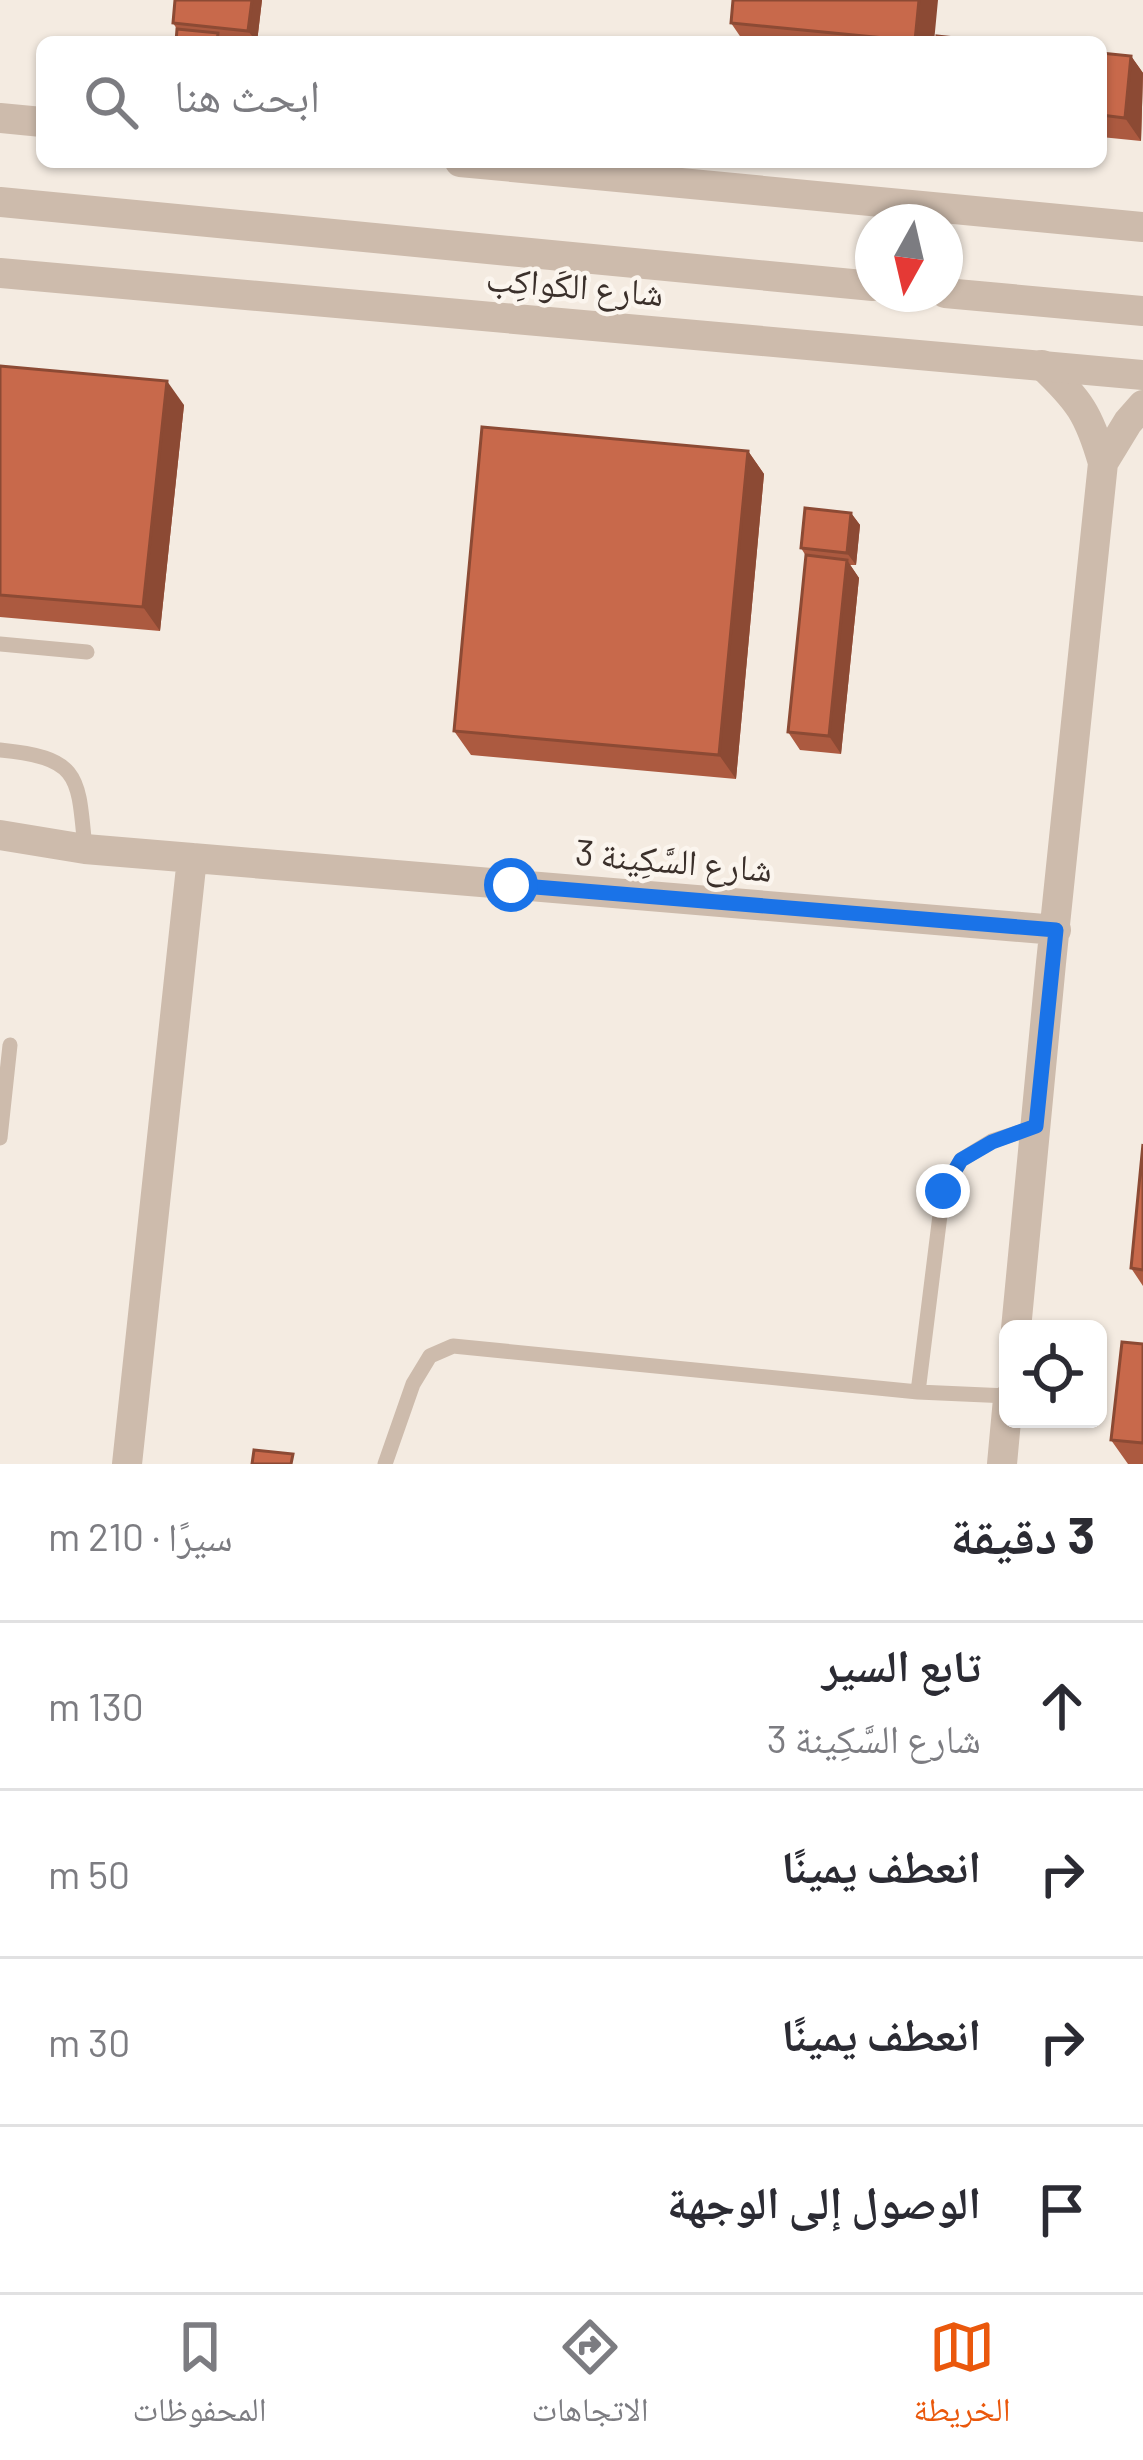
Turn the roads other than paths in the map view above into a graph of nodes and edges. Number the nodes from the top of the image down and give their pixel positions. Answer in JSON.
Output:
{"nodes":[{"id":1,"x":0,"y":118,"type":"edge"},
{"id":2,"x":36,"y":121,"type":"edge"},
{"id":3,"x":523,"y":168,"type":"edge"},
{"id":4,"x":0,"y":202,"type":"edge"},
{"id":5,"x":1143,"y":227,"type":"edge"},
{"id":6,"x":0,"y":273,"type":"edge"},
{"id":7,"x":855,"y":284,"type":"edge"},
{"id":8,"x":963,"y":294,"type":"edge"},
{"id":9,"x":1143,"y":311,"type":"edge"},
{"id":10,"x":1042,"y":365,"type":"junction"},
{"id":11,"x":1143,"y":375,"type":"edge"},
{"id":12,"x":1143,"y":405,"type":"edge"},
{"id":13,"x":1103,"y":463,"type":"junction"},
{"id":14,"x":0,"y":644,"type":"edge"},
{"id":15,"x":87,"y":652,"type":"dead end"},
{"id":16,"x":0,"y":749,"type":"edge"},
{"id":17,"x":0,"y":836,"type":"edge"},
{"id":18,"x":85,"y":849,"type":"junction"},
{"id":19,"x":193,"y":858,"type":"junction"},
{"id":20,"x":1056,"y":930,"type":"junction"},
{"id":21,"x":10,"y":1045,"type":"dead end"},
{"id":22,"x":1036,"y":1126,"type":"junction"},
{"id":23,"x":0,"y":1138,"type":"edge"},
{"id":24,"x":1017,"y":1320,"type":"edge"},
{"id":25,"x":918,"y":1392,"type":"junction"},
{"id":26,"x":999,"y":1397,"type":"edge"},
{"id":27,"x":1005,"y":1428,"type":"edge"},
{"id":28,"x":127,"y":1464,"type":"edge"},
{"id":29,"x":385,"y":1464,"type":"edge"},
{"id":30,"x":1002,"y":1464,"type":"edge"}],
"edges":[{"from":1,"to":2,"type":"street"},
{"from":3,"to":5,"type":"street"},
{"from":4,"to":7,"type":"street","name":"شارع الكَواكِب"},
{"from":6,"to":10,"type":"street","name":"شارع الكَواكِب"},
{"from":8,"to":9,"type":"street"},
{"from":10,"to":11,"type":"street","name":"شارع الكَواكِب"},
{"from":10,"to":13,"type":"street"},
{"from":12,"to":13,"type":"street"},
{"from":13,"to":20,"type":"street"},
{"from":14,"to":15,"type":"lane"},
{"from":16,"to":18,"type":"lane"},
{"from":17,"to":18,"type":"street","name":"شارع السَّكِينة 3"},
{"from":18,"to":19,"type":"street","name":"شارع السَّكِينة 3"},
{"from":19,"to":20,"type":"street","name":"شارع السَّكِينة 3"},
{"from":19,"to":28,"type":"street"},
{"from":20,"to":22,"type":"street"},
{"from":21,"to":23,"type":"lane"},
{"from":22,"to":24,"type":"street"},
{"from":22,"to":25,"type":"lane"},
{"from":25,"to":26,"type":"lane"},
{"from":25,"to":29,"type":"lane"},
{"from":27,"to":30,"type":"street"}]}
